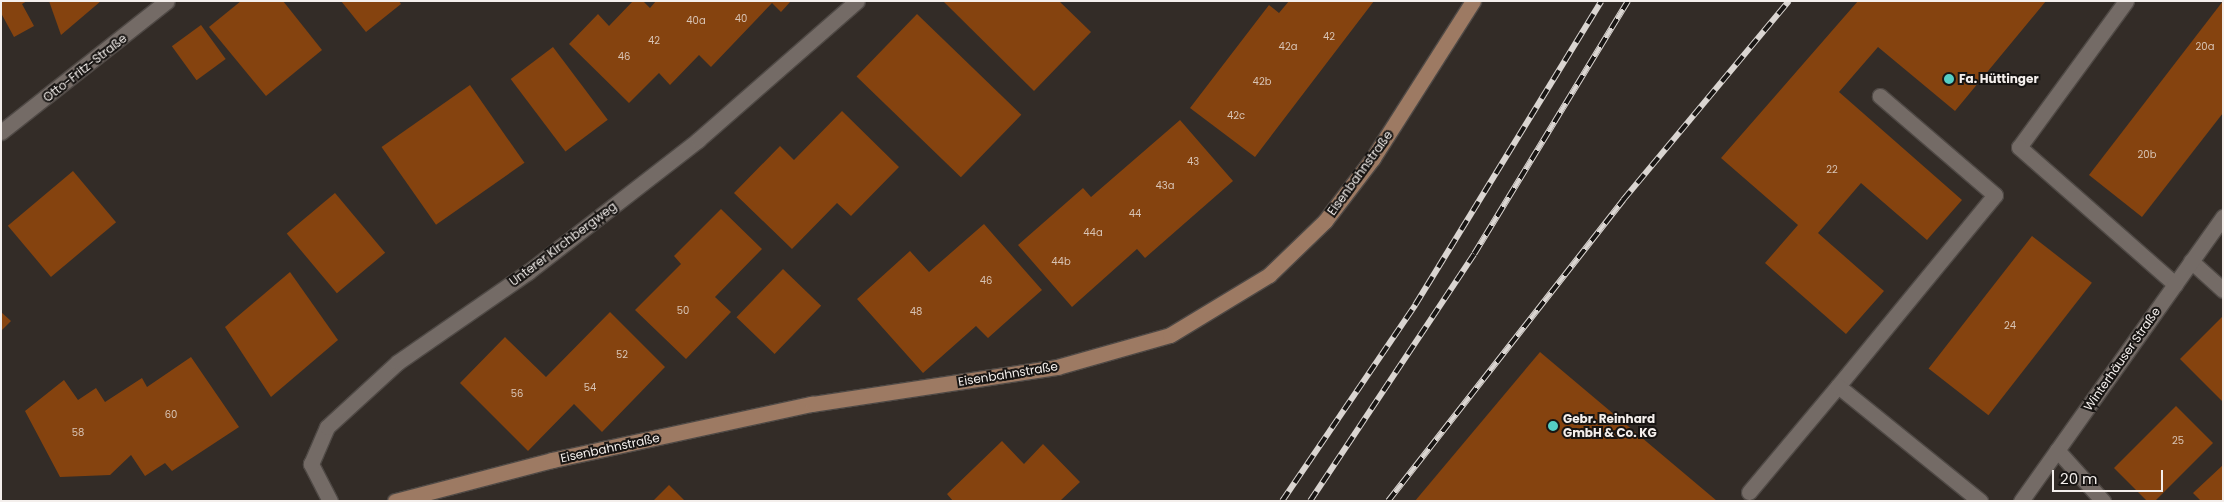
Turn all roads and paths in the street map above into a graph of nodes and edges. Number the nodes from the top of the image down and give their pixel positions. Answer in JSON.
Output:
{"nodes":[{"id":1,"x":167,"y":1,"type":"edge"},
{"id":2,"x":857,"y":1,"type":"edge"},
{"id":3,"x":1473,"y":1,"type":"edge"},
{"id":4,"x":2126,"y":1,"type":"edge"},
{"id":5,"x":1880,"y":96,"type":"dead end"},
{"id":6,"x":1,"y":132,"type":"edge"},
{"id":7,"x":2223,"y":217,"type":"edge"},
{"id":8,"x":2191,"y":261,"type":"junction"},
{"id":9,"x":2174,"y":284,"type":"junction"},
{"id":10,"x":2223,"y":290,"type":"edge"},
{"id":11,"x":1838,"y":386,"type":"junction"},
{"id":12,"x":2057,"y":450,"type":"junction"},
{"id":13,"x":1749,"y":492,"type":"dead end"},
{"id":14,"x":330,"y":501,"type":"edge"},
{"id":15,"x":395,"y":501,"type":"edge"},
{"id":16,"x":1980,"y":501,"type":"edge"},
{"id":17,"x":2021,"y":501,"type":"edge"},
{"id":18,"x":2103,"y":501,"type":"edge"}],
"edges":[{"from":1,"to":6,"type":"street","name":"Otto-Fritz-Straße"},
{"from":2,"to":14,"type":"street","name":"Unterer Kirchbergweg"},
{"from":3,"to":15,"type":"street","name":"Eisenbahnstraße"},
{"from":4,"to":9,"type":"street"},
{"from":5,"to":11,"type":"street"},
{"from":7,"to":8,"type":"street","name":"Winterhäuser Straße"},
{"from":8,"to":9,"type":"street","name":"Winterhäuser Straße"},
{"from":8,"to":10,"type":"street"},
{"from":9,"to":12,"type":"street","name":"Winterhäuser Straße"},
{"from":11,"to":13,"type":"street"},
{"from":11,"to":16,"type":"street"},
{"from":12,"to":17,"type":"street","name":"Winterhäuser Straße"},
{"from":12,"to":18,"type":"street"}]}
